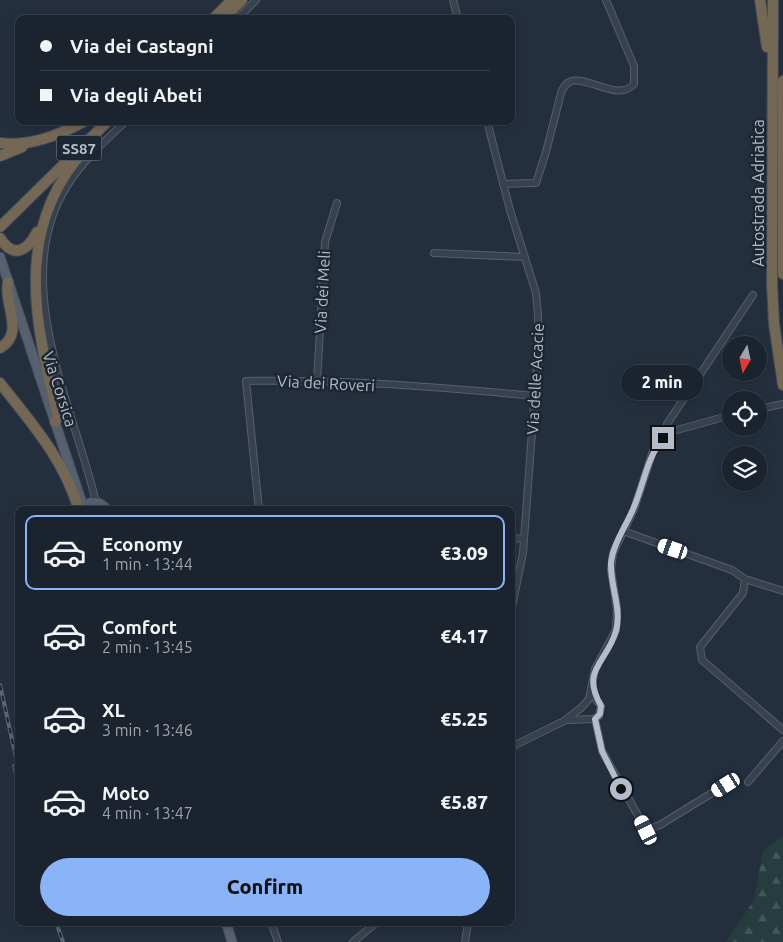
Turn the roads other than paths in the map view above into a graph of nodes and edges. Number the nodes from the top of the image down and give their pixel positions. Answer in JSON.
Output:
{"nodes":[{"id":1,"x":232,"y":0,"type":"edge"},
{"id":2,"x":242,"y":0,"type":"edge"},
{"id":3,"x":256,"y":0,"type":"edge"},
{"id":4,"x":453,"y":0,"type":"edge"},
{"id":5,"x":606,"y":0,"type":"edge"},
{"id":6,"x":760,"y":0,"type":"edge"},
{"id":7,"x":773,"y":0,"type":"edge"},
{"id":8,"x":217,"y":15,"type":"edge"},
{"id":9,"x":227,"y":15,"type":"edge"},
{"id":10,"x":241,"y":15,"type":"edge"},
{"id":11,"x":457,"y":15,"type":"edge"},
{"id":12,"x":783,"y":81,"type":"edge"},
{"id":13,"x":76,"y":125,"type":"edge"},
{"id":14,"x":104,"y":125,"type":"edge"},
{"id":15,"x":117,"y":125,"type":"edge"},
{"id":16,"x":117,"y":125,"type":"edge"},
{"id":17,"x":488,"y":125,"type":"edge"},
{"id":18,"x":0,"y":143,"type":"edge"},
{"id":19,"x":26,"y":143,"type":"junction"},
{"id":20,"x":82,"y":153,"type":"junction"},
{"id":21,"x":0,"y":156,"type":"edge"},
{"id":22,"x":53,"y":176,"type":"junction"},
{"id":23,"x":503,"y":184,"type":"junction"},
{"id":24,"x":337,"y":203,"type":"dead end"},
{"id":25,"x":772,"y":208,"type":"junction"},
{"id":26,"x":42,"y":225,"type":"junction"},
{"id":27,"x":0,"y":227,"type":"edge"},
{"id":28,"x":0,"y":238,"type":"edge"},
{"id":29,"x":434,"y":253,"type":"dead end"},
{"id":30,"x":0,"y":257,"type":"edge"},
{"id":31,"x":524,"y":258,"type":"junction"},
{"id":32,"x":783,"y":274,"type":"edge"},
{"id":33,"x":8,"y":282,"type":"junction"},
{"id":34,"x":753,"y":295,"type":"dead end"},
{"id":35,"x":0,"y":348,"type":"edge"},
{"id":36,"x":317,"y":382,"type":"junction"},
{"id":37,"x":0,"y":383,"type":"edge"},
{"id":38,"x":783,"y":385,"type":"edge"},
{"id":39,"x":535,"y":396,"type":"junction"},
{"id":40,"x":783,"y":404,"type":"edge"},
{"id":41,"x":767,"y":408,"type":"edge"},
{"id":42,"x":722,"y":418,"type":"edge"},
{"id":43,"x":55,"y":422,"type":"junction"},
{"id":44,"x":670,"y":432,"type":"junction"},
{"id":45,"x":96,"y":502,"type":"junction"},
{"id":46,"x":80,"y":506,"type":"edge"},
{"id":47,"x":80,"y":506,"type":"edge"},
{"id":48,"x":87,"y":506,"type":"edge"},
{"id":49,"x":102,"y":506,"type":"edge"},
{"id":50,"x":259,"y":506,"type":"edge"},
{"id":51,"x":622,"y":531,"type":"junction"},
{"id":52,"x":515,"y":538,"type":"edge"},
{"id":53,"x":524,"y":539,"type":"junction"},
{"id":54,"x":745,"y":579,"type":"junction"},
{"id":55,"x":515,"y":590,"type":"edge"},
{"id":56,"x":783,"y":591,"type":"edge"},
{"id":57,"x":592,"y":687,"type":"junction"},
{"id":58,"x":588,"y":700,"type":"junction"},
{"id":59,"x":596,"y":700,"type":"junction"},
{"id":60,"x":581,"y":708,"type":"junction"},
{"id":61,"x":587,"y":718,"type":"junction"},
{"id":62,"x":595,"y":719,"type":"junction"},
{"id":63,"x":564,"y":721,"type":"junction"},
{"id":64,"x":783,"y":730,"type":"edge"},
{"id":65,"x":783,"y":741,"type":"edge"},
{"id":66,"x":515,"y":745,"type":"edge"},
{"id":67,"x":748,"y":782,"type":"dead end"},
{"id":68,"x":726,"y":785,"type":"dead end"},
{"id":69,"x":227,"y":926,"type":"edge"},
{"id":70,"x":272,"y":926,"type":"edge"},
{"id":71,"x":373,"y":926,"type":"edge"},
{"id":72,"x":467,"y":926,"type":"edge"},
{"id":73,"x":232,"y":942,"type":"edge"},
{"id":74,"x":278,"y":942,"type":"edge"},
{"id":75,"x":353,"y":942,"type":"edge"},
{"id":76,"x":465,"y":942,"type":"edge"}],
"edges":[{"from":1,"to":8,"type":"highway"},
{"from":2,"to":9,"type":"highway"},
{"from":3,"to":10,"type":"street"},
{"from":4,"to":11,"type":"street"},
{"from":5,"to":23,"type":"street"},
{"from":6,"to":25,"type":"highway"},
{"from":7,"to":25,"type":"highway","name":"Autostrada Adriatica"},
{"from":12,"to":32,"type":"highway","name":"Autostrada Adriatica"},
{"from":13,"to":19,"type":"highway"},
{"from":14,"to":22,"type":"highway","number":"SS87"},
{"from":15,"to":20,"type":"highway","number":"SS87"},
{"from":16,"to":45,"type":"street"},
{"from":17,"to":23,"type":"street","name":"Via delle Acacie"},
{"from":18,"to":19,"type":"highway"},
{"from":19,"to":21,"type":"highway"},
{"from":20,"to":22,"type":"highway"},
{"from":20,"to":26,"type":"highway"},
{"from":22,"to":27,"type":"highway"},
{"from":23,"to":31,"type":"street","name":"Via delle Acacie"},
{"from":24,"to":36,"type":"street","name":"Via dei Meli"},
{"from":25,"to":38,"type":"highway","name":"Autostrada Adriatica"},
{"from":26,"to":28,"type":"highway"},
{"from":26,"to":43,"type":"highway"},
{"from":29,"to":31,"type":"street"},
{"from":30,"to":33,"type":"main road","name":"Via Corsica"},
{"from":31,"to":39,"type":"street","name":"Via delle Acacie"},
{"from":33,"to":35,"type":"highway"},
{"from":33,"to":43,"type":"main road","name":"Via Corsica"},
{"from":34,"to":44,"type":"street"},
{"from":36,"to":39,"type":"street","name":"Via dei Roveri"},
{"from":36,"to":50,"type":"street","name":"Via dei Roveri"},
{"from":37,"to":47,"type":"highway"},
{"from":39,"to":53,"type":"street","name":"Via delle Acacie"},
{"from":40,"to":41,"type":"street"},
{"from":42,"to":44,"type":"street"},
{"from":43,"to":46,"type":"main road","name":"Via Corsica"},
{"from":44,"to":51,"type":"street"},
{"from":45,"to":48,"type":"main road"},
{"from":45,"to":49,"type":"main road"},
{"from":51,"to":54,"type":"street"},
{"from":51,"to":57,"type":"street"},
{"from":52,"to":53,"type":"street"},
{"from":53,"to":55,"type":"street","name":"Via delle Acacie"},
{"from":54,"to":56,"type":"street"},
{"from":54,"to":64,"type":"street"},
{"from":57,"to":58,"type":"street"},
{"from":57,"to":59,"type":"street"},
{"from":58,"to":59,"type":"street"},
{"from":58,"to":60,"type":"street"},
{"from":59,"to":62,"type":"street"},
{"from":60,"to":61,"type":"street"},
{"from":60,"to":63,"type":"street"},
{"from":61,"to":62,"type":"street"},
{"from":61,"to":63,"type":"street"},
{"from":62,"to":68,"type":"street"},
{"from":63,"to":66,"type":"street"},
{"from":65,"to":67,"type":"street"},
{"from":69,"to":73,"type":"main road"},
{"from":70,"to":74,"type":"street"},
{"from":71,"to":75,"type":"street"},
{"from":72,"to":76,"type":"street"}]}
